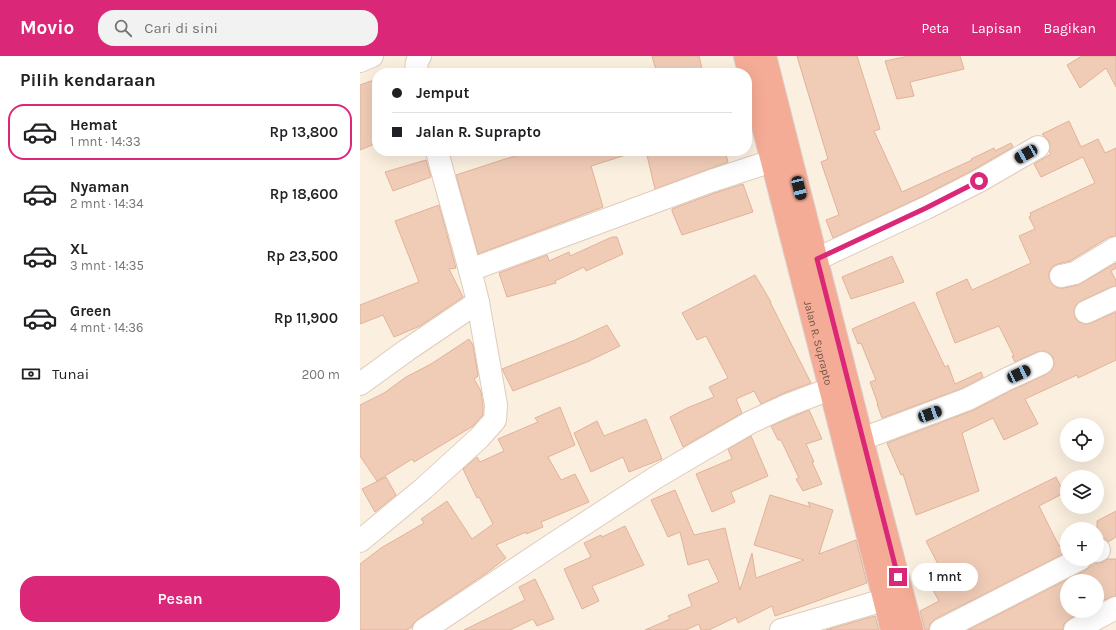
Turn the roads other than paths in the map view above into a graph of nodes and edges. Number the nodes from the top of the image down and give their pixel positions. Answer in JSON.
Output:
{"nodes":[{"id":1,"x":372,"y":56,"type":"edge"},
{"id":2,"x":420,"y":56,"type":"edge"},
{"id":3,"x":765,"y":56,"type":"edge"},
{"id":4,"x":360,"y":61,"type":"edge"},
{"id":5,"x":416,"y":68,"type":"edge"},
{"id":6,"x":752,"y":80,"type":"edge"},
{"id":7,"x":771,"y":119,"type":"junction"},
{"id":8,"x":1038,"y":147,"type":"dead end"},
{"id":9,"x":438,"y":156,"type":"edge"},
{"id":10,"x":772,"y":161,"type":"junction"},
{"id":11,"x":1116,"y":248,"type":"edge"},
{"id":12,"x":817,"y":259,"type":"junction"},
{"id":13,"x":470,"y":270,"type":"junction"},
{"id":14,"x":1061,"y":276,"type":"dead end"},
{"id":15,"x":1116,"y":298,"type":"edge"},
{"id":16,"x":478,"y":302,"type":"junction"},
{"id":17,"x":1086,"y":312,"type":"dead end"},
{"id":18,"x":1042,"y":363,"type":"dead end"},
{"id":19,"x":360,"y":384,"type":"edge"},
{"id":20,"x":830,"y":389,"type":"junction"},
{"id":21,"x":862,"y":439,"type":"junction"},
{"id":22,"x":360,"y":541,"type":"edge"},
{"id":23,"x":1067,"y":566,"type":"edge"},
{"id":24,"x":884,"y":600,"type":"junction"},
{"id":25,"x":1116,"y":608,"type":"edge"},
{"id":26,"x":424,"y":630,"type":"edge"},
{"id":27,"x":781,"y":630,"type":"edge"},
{"id":28,"x":892,"y":630,"type":"edge"},
{"id":29,"x":912,"y":630,"type":"edge"},
{"id":30,"x":941,"y":630,"type":"edge"},
{"id":31,"x":1075,"y":630,"type":"edge"}],
"edges":[{"from":1,"to":4,"type":"street"},
{"from":2,"to":5,"type":"street"},
{"from":3,"to":7,"type":"highway","name":"Jalan R. Suprapto"},
{"from":6,"to":7,"type":"highway","name":"Jalan R. Suprapto"},
{"from":7,"to":10,"type":"highway","name":"Jalan R. Suprapto"},
{"from":7,"to":12,"type":"highway","name":"Jalan R. Suprapto"},
{"from":8,"to":12,"type":"street"},
{"from":9,"to":13,"type":"street"},
{"from":10,"to":13,"type":"street"},
{"from":10,"to":20,"type":"highway","name":"Jalan R. Suprapto"},
{"from":11,"to":14,"type":"street"},
{"from":12,"to":21,"type":"highway","name":"Jalan R. Suprapto"},
{"from":13,"to":16,"type":"street"},
{"from":15,"to":17,"type":"street"},
{"from":16,"to":19,"type":"street"},
{"from":16,"to":22,"type":"street"},
{"from":18,"to":21,"type":"street"},
{"from":20,"to":24,"type":"highway","name":"Jalan R. Suprapto"},
{"from":20,"to":26,"type":"street"},
{"from":21,"to":29,"type":"highway","name":"Jalan R. Suprapto"},
{"from":23,"to":30,"type":"street"},
{"from":24,"to":27,"type":"street"},
{"from":24,"to":28,"type":"highway","name":"Jalan R. Suprapto"},
{"from":25,"to":31,"type":"street"}]}
